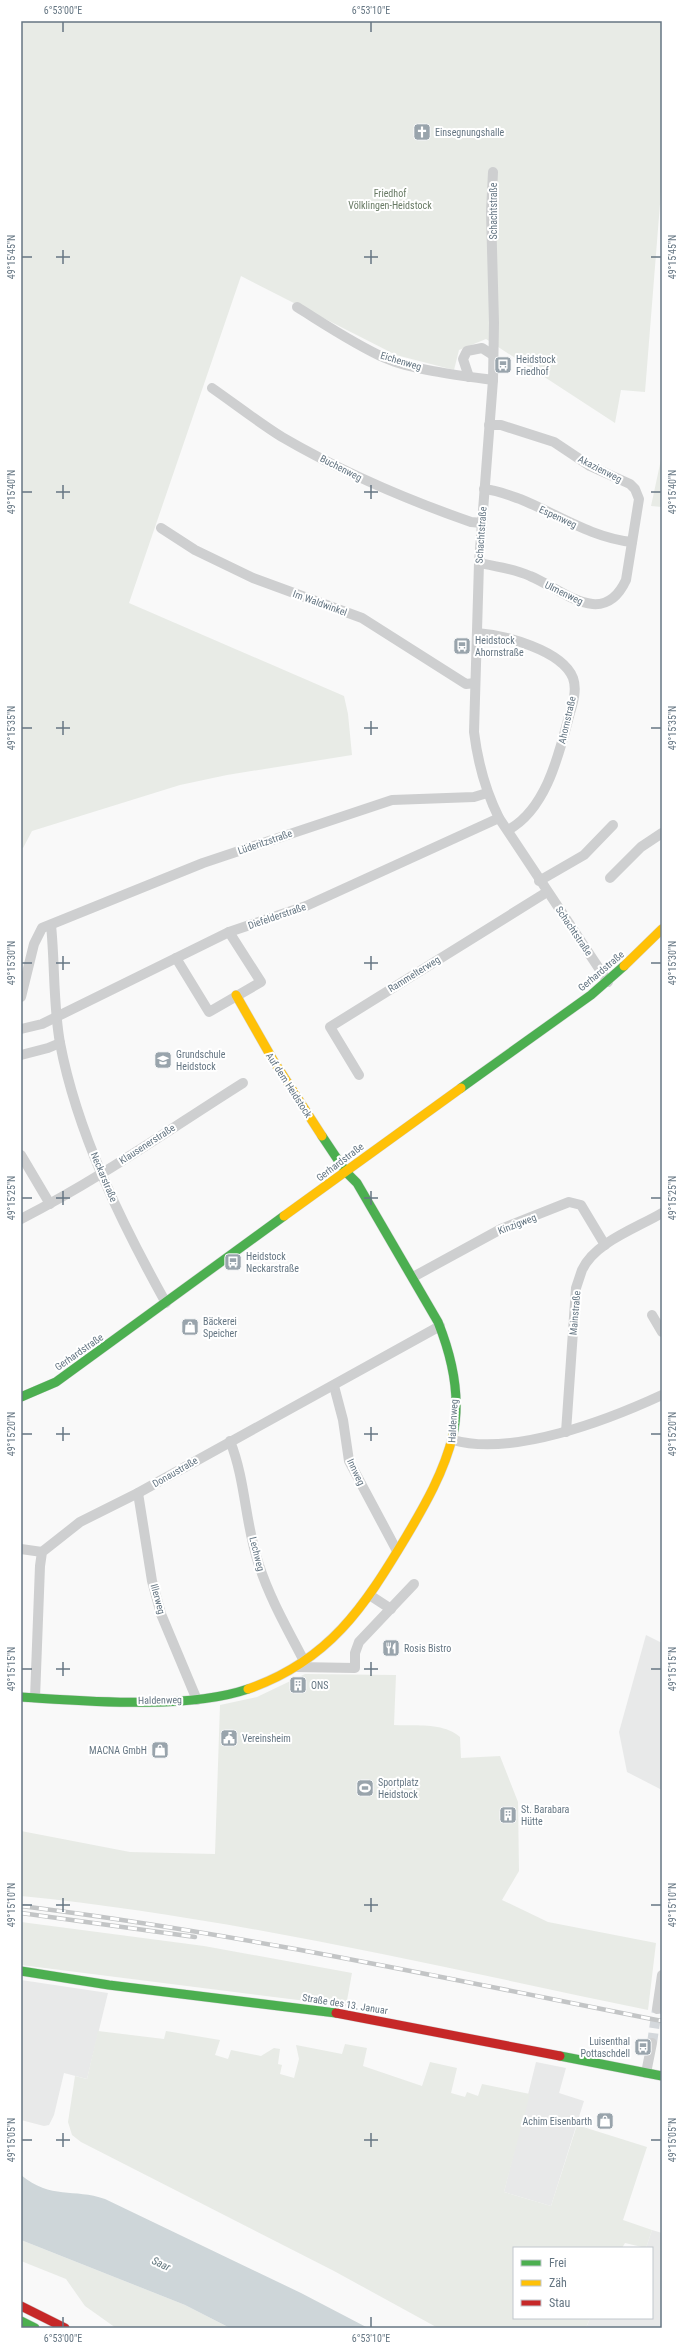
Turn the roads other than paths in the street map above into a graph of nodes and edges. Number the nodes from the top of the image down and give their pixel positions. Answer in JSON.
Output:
{"nodes":[{"id":1,"x":493,"y":172,"type":"dead end"},
{"id":2,"x":297,"y":307,"type":"dead end"},
{"id":3,"x":493,"y":355,"type":"junction"},
{"id":4,"x":469,"y":377,"type":"junction"},
{"id":5,"x":493,"y":380,"type":"junction"},
{"id":6,"x":212,"y":388,"type":"dead end"},
{"id":7,"x":489,"y":425,"type":"junction"},
{"id":8,"x":484,"y":489,"type":"junction"},
{"id":9,"x":482,"y":523,"type":"junction"},
{"id":10,"x":161,"y":528,"type":"dead end"},
{"id":11,"x":632,"y":542,"type":"junction"},
{"id":12,"x":479,"y":563,"type":"junction"},
{"id":13,"x":477,"y":633,"type":"junction"},
{"id":14,"x":475,"y":683,"type":"junction"},
{"id":15,"x":487,"y":793,"type":"junction"},
{"id":16,"x":499,"y":818,"type":"junction"},
{"id":17,"x":613,"y":825,"type":"dead end"},
{"id":18,"x":508,"y":830,"type":"junction"},
{"id":19,"x":662,"y":833,"type":"edge"},
{"id":20,"x":610,"y":878,"type":"dead end"},
{"id":21,"x":540,"y":881,"type":"junction"},
{"id":22,"x":547,"y":892,"type":"junction"},
{"id":23,"x":51,"y":925,"type":"junction"},
{"id":24,"x":662,"y":929,"type":"edge"},
{"id":25,"x":229,"y":932,"type":"junction"},
{"id":26,"x":176,"y":958,"type":"junction"},
{"id":27,"x":608,"y":982,"type":"junction"},
{"id":28,"x":236,"y":995,"type":"junction"},
{"id":29,"x":21,"y":998,"type":"edge"},
{"id":30,"x":57,"y":1016,"type":"junction"},
{"id":31,"x":21,"y":1029,"type":"edge"},
{"id":32,"x":60,"y":1043,"type":"junction"},
{"id":33,"x":21,"y":1055,"type":"edge"},
{"id":34,"x":359,"y":1075,"type":"dead end"},
{"id":35,"x":243,"y":1082,"type":"dead end"},
{"id":36,"x":21,"y":1155,"type":"edge"},
{"id":37,"x":102,"y":1172,"type":"junction"},
{"id":38,"x":346,"y":1172,"type":"junction"},
{"id":39,"x":50,"y":1204,"type":"junction"},
{"id":40,"x":662,"y":1213,"type":"edge"},
{"id":41,"x":21,"y":1219,"type":"edge"},
{"id":42,"x":605,"y":1245,"type":"junction"},
{"id":43,"x":413,"y":1277,"type":"junction"},
{"id":44,"x":166,"y":1303,"type":"junction"},
{"id":45,"x":652,"y":1315,"type":"dead end"},
{"id":46,"x":440,"y":1326,"type":"junction"},
{"id":47,"x":662,"y":1332,"type":"edge"},
{"id":48,"x":334,"y":1386,"type":"junction"},
{"id":49,"x":662,"y":1395,"type":"edge"},
{"id":50,"x":21,"y":1397,"type":"edge"},
{"id":51,"x":566,"y":1432,"type":"junction"},
{"id":52,"x":453,"y":1440,"type":"junction"},
{"id":53,"x":230,"y":1441,"type":"junction"},
{"id":54,"x":138,"y":1493,"type":"junction"},
{"id":55,"x":21,"y":1550,"type":"edge"},
{"id":56,"x":42,"y":1552,"type":"junction"},
{"id":57,"x":397,"y":1552,"type":"junction"},
{"id":58,"x":414,"y":1584,"type":"dead end"},
{"id":59,"x":370,"y":1596,"type":"junction"},
{"id":60,"x":390,"y":1609,"type":"junction"},
{"id":61,"x":304,"y":1662,"type":"junction"},
{"id":62,"x":294,"y":1667,"type":"junction"},
{"id":63,"x":21,"y":1697,"type":"edge"},
{"id":64,"x":35,"y":1698,"type":"junction"},
{"id":65,"x":197,"y":1700,"type":"junction"},
{"id":66,"x":21,"y":1971,"type":"edge"},
{"id":67,"x":662,"y":1975,"type":"edge"},
{"id":68,"x":657,"y":2009,"type":"tunnel mouth"},
{"id":69,"x":652,"y":2043,"type":"tunnel mouth"},
{"id":70,"x":646,"y":2073,"type":"junction"},
{"id":71,"x":662,"y":2076,"type":"edge"},
{"id":72,"x":21,"y":2306,"type":"edge"},
{"id":73,"x":21,"y":2321,"type":"edge"},
{"id":74,"x":35,"y":2328,"type":"edge"},
{"id":75,"x":65,"y":2328,"type":"edge"}],
"edges":[{"from":1,"to":3,"type":"street","name":"Schachtstraße"},
{"from":2,"to":4,"type":"street","name":"Eichenweg"},
{"from":3,"to":4,"type":"street"},
{"from":3,"to":5,"type":"street","name":"Schachtstraße"},
{"from":4,"to":5,"type":"street","name":"Eichenweg"},
{"from":5,"to":7,"type":"street","name":"Schachtstraße"},
{"from":6,"to":9,"type":"street","name":"Buchenweg"},
{"from":7,"to":8,"type":"street","name":"Schachtstraße"},
{"from":7,"to":11,"type":"street","name":"Akazienweg"},
{"from":8,"to":9,"type":"street","name":"Schachtstraße"},
{"from":8,"to":11,"type":"street","name":"Espenweg"},
{"from":9,"to":12,"type":"street","name":"Schachtstraße"},
{"from":10,"to":14,"type":"street","name":"Im Waldwinkel"},
{"from":11,"to":12,"type":"street","name":"Ulmenweg"},
{"from":12,"to":13,"type":"street","name":"Schachtstraße"},
{"from":13,"to":14,"type":"street","name":"Schachtstraße"},
{"from":13,"to":18,"type":"street","name":"Ahornstraße"},
{"from":14,"to":15,"type":"street","name":"Schachtstraße"},
{"from":15,"to":16,"type":"street","name":"Schachtstraße"},
{"from":15,"to":23,"type":"street","name":"Lüderitzstraße"},
{"from":16,"to":18,"type":"street","name":"Schachtstraße"},
{"from":16,"to":25,"type":"street","name":"Diefelderstraße"},
{"from":17,"to":21,"type":"street"},
{"from":18,"to":21,"type":"street","name":"Schachtstraße"},
{"from":19,"to":20,"type":"street"},
{"from":21,"to":22,"type":"street","name":"Schachtstraße"},
{"from":22,"to":27,"type":"street","name":"Schachtstraße"},
{"from":22,"to":34,"type":"street","name":"Rammelterweg"},
{"from":23,"to":29,"type":"street","name":"Lüderitzstraße"},
{"from":23,"to":30,"type":"street"},
{"from":24,"to":27,"type":"main road","name":"Gerhardstraße"},
{"from":25,"to":26,"type":"street","name":"Diefelderstraße"},
{"from":25,"to":28,"type":"street"},
{"from":26,"to":28,"type":"street"},
{"from":26,"to":30,"type":"street","name":"Diefelderstraße"},
{"from":27,"to":38,"type":"main road","name":"Gerhardstraße"},
{"from":28,"to":38,"type":"main road","name":"Auf dem Heidstock"},
{"from":30,"to":31,"type":"street","name":"Diefelderstraße"},
{"from":30,"to":32,"type":"street","name":"Neckarstraße"},
{"from":32,"to":33,"type":"street"},
{"from":32,"to":37,"type":"street","name":"Neckarstraße"},
{"from":35,"to":37,"type":"street","name":"Klausenerstraße"},
{"from":36,"to":39,"type":"street"},
{"from":37,"to":39,"type":"street","name":"Klausenerstraße"},
{"from":37,"to":44,"type":"street","name":"Neckarstraße"},
{"from":38,"to":43,"type":"main road","name":"Haldenweg"},
{"from":38,"to":44,"type":"main road","name":"Gerhardstraße"},
{"from":39,"to":41,"type":"street","name":"Klausenerstraße"},
{"from":40,"to":42,"type":"street","name":"Mainstraße"},
{"from":42,"to":43,"type":"street","name":"Kinzigweg"},
{"from":42,"to":51,"type":"street","name":"Mainstraße"},
{"from":43,"to":46,"type":"main road","name":"Haldenweg"},
{"from":44,"to":50,"type":"main road","name":"Gerhardstraße"},
{"from":45,"to":47,"type":"street"},
{"from":46,"to":48,"type":"street","name":"Donaustraße"},
{"from":46,"to":52,"type":"main road","name":"Haldenweg"},
{"from":48,"to":53,"type":"street","name":"Donaustraße"},
{"from":48,"to":57,"type":"street","name":"Innweg"},
{"from":49,"to":51,"type":"street"},
{"from":51,"to":52,"type":"street"},
{"from":52,"to":57,"type":"main road","name":"Haldenweg"},
{"from":53,"to":54,"type":"street","name":"Donaustraße"},
{"from":53,"to":61,"type":"street","name":"Lechweg"},
{"from":54,"to":56,"type":"street","name":"Donaustraße"},
{"from":54,"to":65,"type":"street","name":"Illerweg"},
{"from":55,"to":56,"type":"street"},
{"from":56,"to":64,"type":"street"},
{"from":57,"to":59,"type":"main road","name":"Haldenweg"},
{"from":58,"to":60,"type":"street"},
{"from":59,"to":60,"type":"street"},
{"from":59,"to":61,"type":"main road","name":"Haldenweg"},
{"from":60,"to":62,"type":"street"},
{"from":61,"to":62,"type":"main road","name":"Haldenweg"},
{"from":62,"to":65,"type":"main road","name":"Haldenweg"},
{"from":63,"to":64,"type":"main road","name":"Haldenweg"},
{"from":64,"to":65,"type":"main road","name":"Haldenweg"},
{"from":66,"to":70,"type":"main road","name":"Straße des 13. Januar"},
{"from":67,"to":68,"type":"street"},
{"from":69,"to":70,"type":"street"},
{"from":70,"to":71,"type":"main road","name":"Straße des 13. Januar"},
{"from":72,"to":75,"type":"main road"},
{"from":73,"to":74,"type":"main road"}]}
